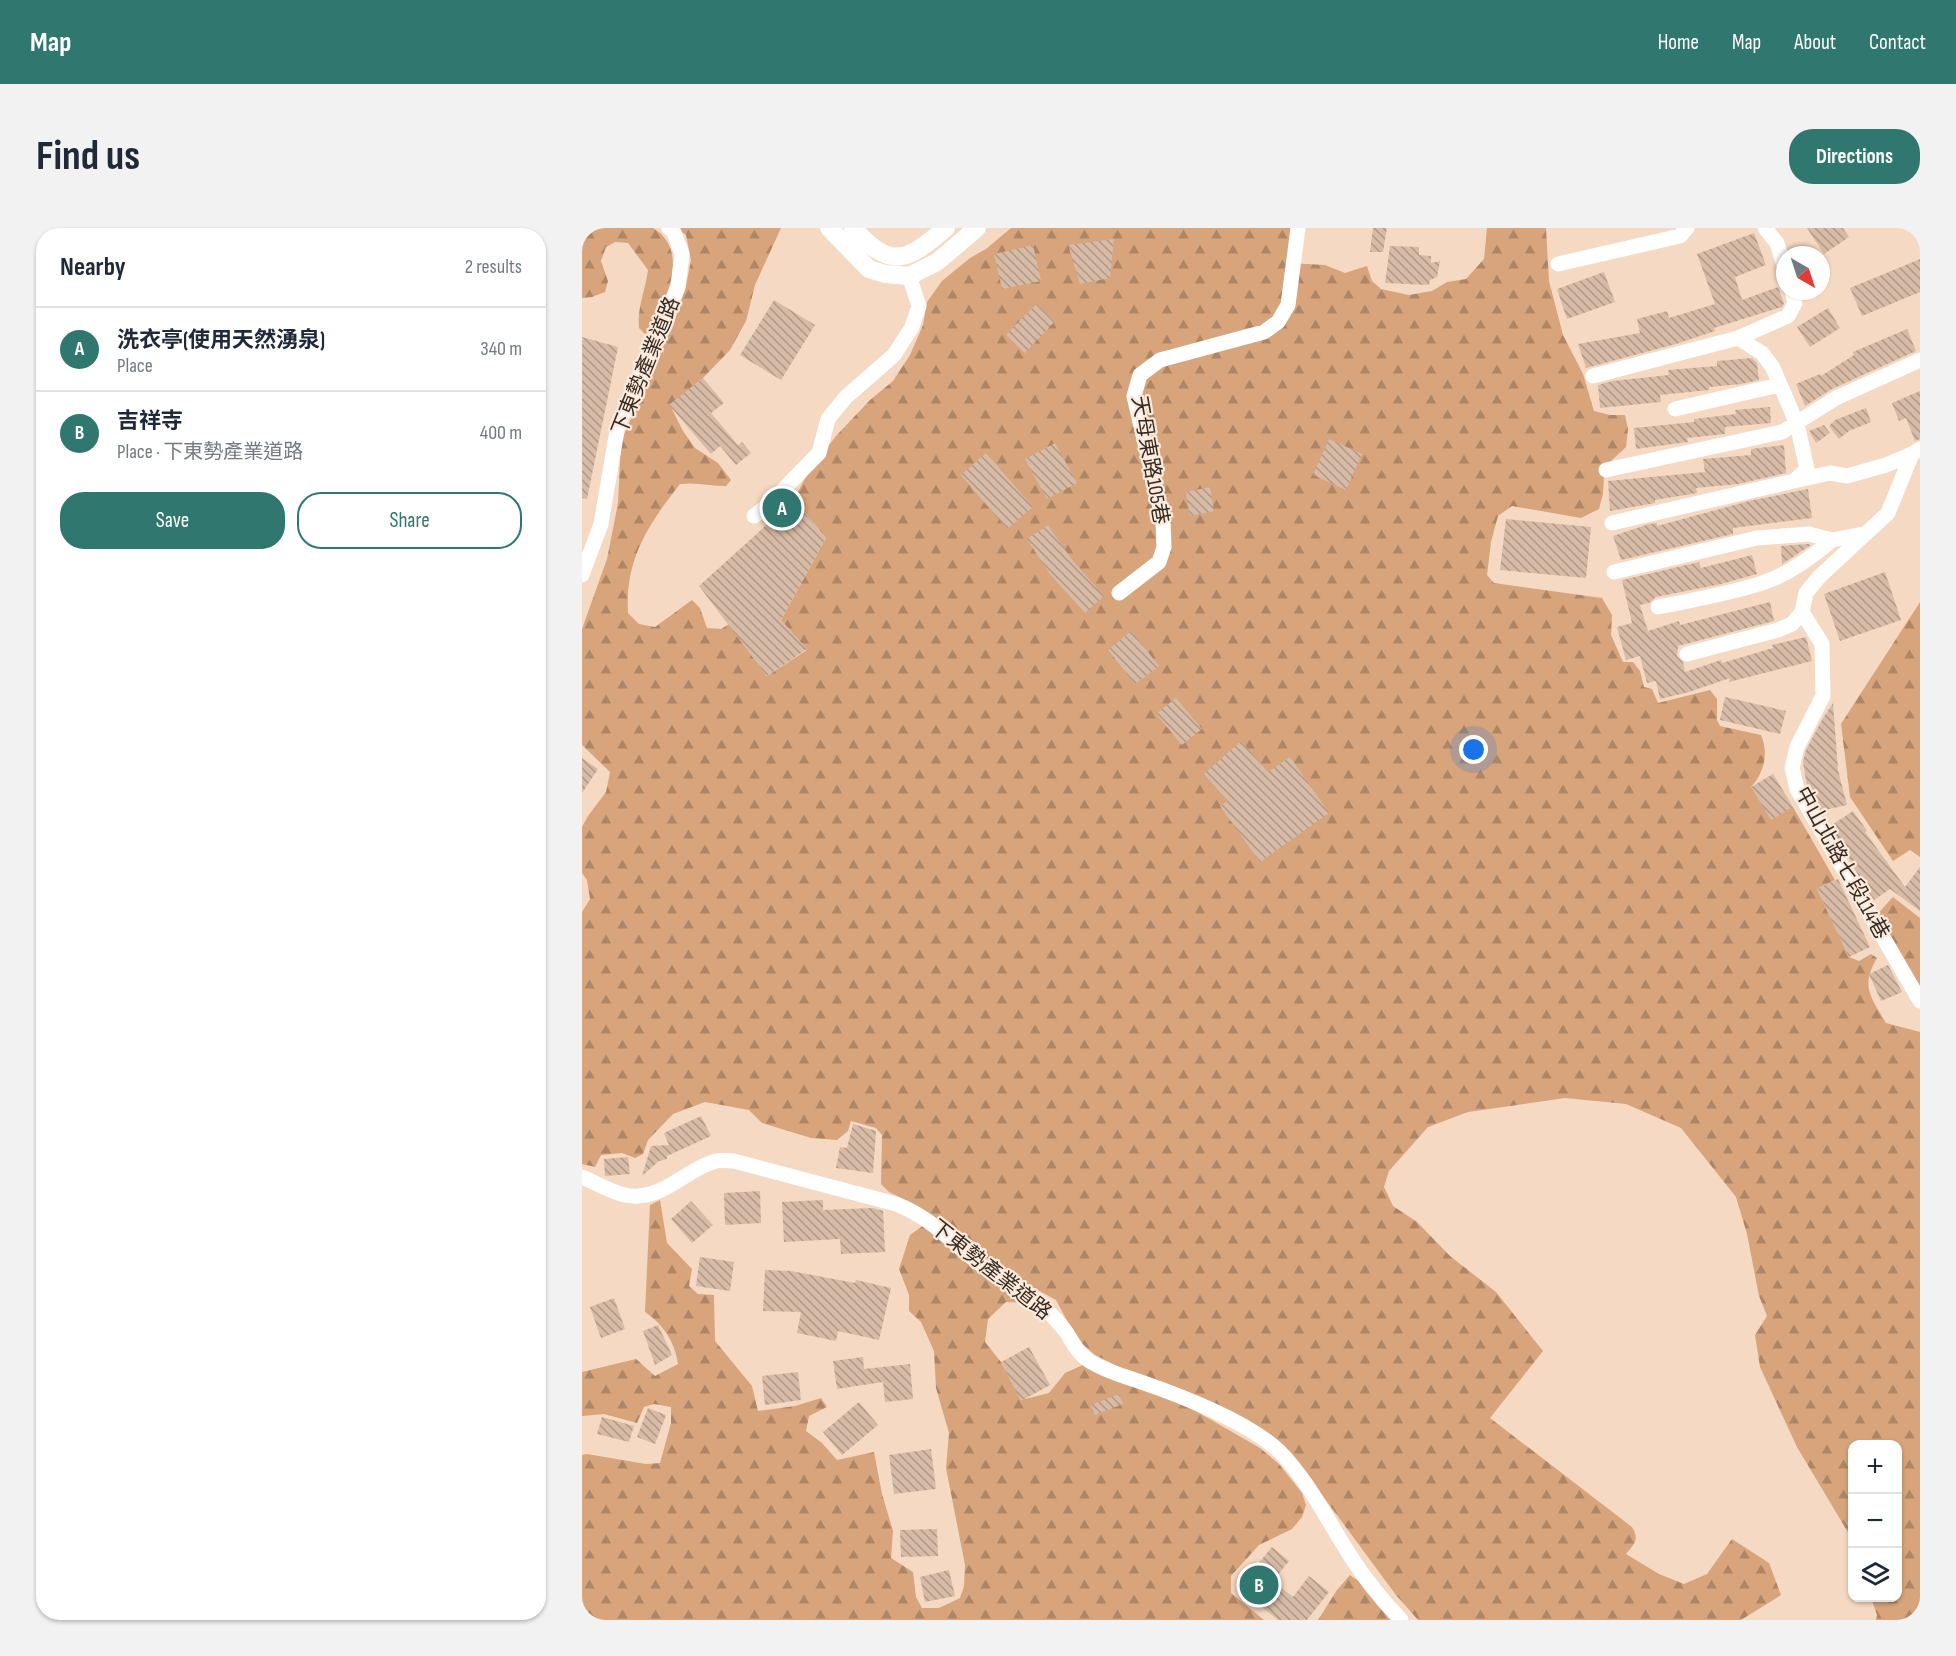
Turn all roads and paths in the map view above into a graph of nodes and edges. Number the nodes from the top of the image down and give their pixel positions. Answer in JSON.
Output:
{"nodes":[{"id":1,"x":669,"y":228,"type":"edge"},
{"id":2,"x":829,"y":228,"type":"edge"},
{"id":3,"x":853,"y":228,"type":"edge"},
{"id":4,"x":946,"y":228,"type":"edge"},
{"id":5,"x":977,"y":228,"type":"edge"},
{"id":6,"x":1298,"y":228,"type":"edge"},
{"id":7,"x":1687,"y":228,"type":"edge"},
{"id":8,"x":1765,"y":228,"type":"edge"},
{"id":9,"x":1778,"y":246,"type":"edge"},
{"id":10,"x":1557,"y":264,"type":"dead end"},
{"id":11,"x":909,"y":276,"type":"junction"},
{"id":12,"x":1794,"y":300,"type":"edge"},
{"id":13,"x":1738,"y":338,"type":"junction"},
{"id":14,"x":1920,"y":360,"type":"edge"},
{"id":15,"x":1593,"y":376,"type":"dead end"},
{"id":16,"x":1779,"y":384,"type":"junction"},
{"id":17,"x":1675,"y":409,"type":"dead end"},
{"id":18,"x":1797,"y":424,"type":"junction"},
{"id":19,"x":1916,"y":451,"type":"edge"},
{"id":20,"x":1606,"y":470,"type":"dead end"},
{"id":21,"x":1794,"y":481,"type":"junction"},
{"id":22,"x":754,"y":516,"type":"dead end"},
{"id":23,"x":1612,"y":523,"type":"dead end"},
{"id":24,"x":1863,"y":534,"type":"junction"},
{"id":25,"x":1832,"y":540,"type":"junction"},
{"id":26,"x":1614,"y":572,"type":"dead end"},
{"id":27,"x":582,"y":575,"type":"edge"},
{"id":28,"x":1119,"y":593,"type":"dead end"},
{"id":29,"x":1658,"y":608,"type":"dead end"},
{"id":30,"x":1802,"y":612,"type":"junction"},
{"id":31,"x":1687,"y":654,"type":"dead end"},
{"id":32,"x":1920,"y":1001,"type":"edge"},
{"id":33,"x":582,"y":1177,"type":"edge"},
{"id":34,"x":1401,"y":1620,"type":"edge"}],
"edges":[{"from":1,"to":27,"type":"street","name":"下東勢產業道路"},
{"from":2,"to":11,"type":"street"},
{"from":3,"to":4,"type":"street"},
{"from":5,"to":11,"type":"street"},
{"from":6,"to":28,"type":"street","name":"天母東路105巷"},
{"from":7,"to":10,"type":"street"},
{"from":8,"to":9,"type":"street"},
{"from":11,"to":22,"type":"street"},
{"from":12,"to":13,"type":"street"},
{"from":13,"to":15,"type":"street"},
{"from":13,"to":16,"type":"street"},
{"from":14,"to":18,"type":"street"},
{"from":16,"to":17,"type":"street"},
{"from":16,"to":18,"type":"street"},
{"from":18,"to":20,"type":"street"},
{"from":18,"to":21,"type":"street"},
{"from":19,"to":21,"type":"street"},
{"from":19,"to":24,"type":"street"},
{"from":21,"to":23,"type":"street"},
{"from":24,"to":25,"type":"street"},
{"from":24,"to":30,"type":"street"},
{"from":25,"to":26,"type":"street"},
{"from":25,"to":29,"type":"street"},
{"from":30,"to":31,"type":"street"},
{"from":30,"to":32,"type":"street","name":"中山北路七段114巷"},
{"from":33,"to":34,"type":"street","name":"下東勢產業道路"}]}
